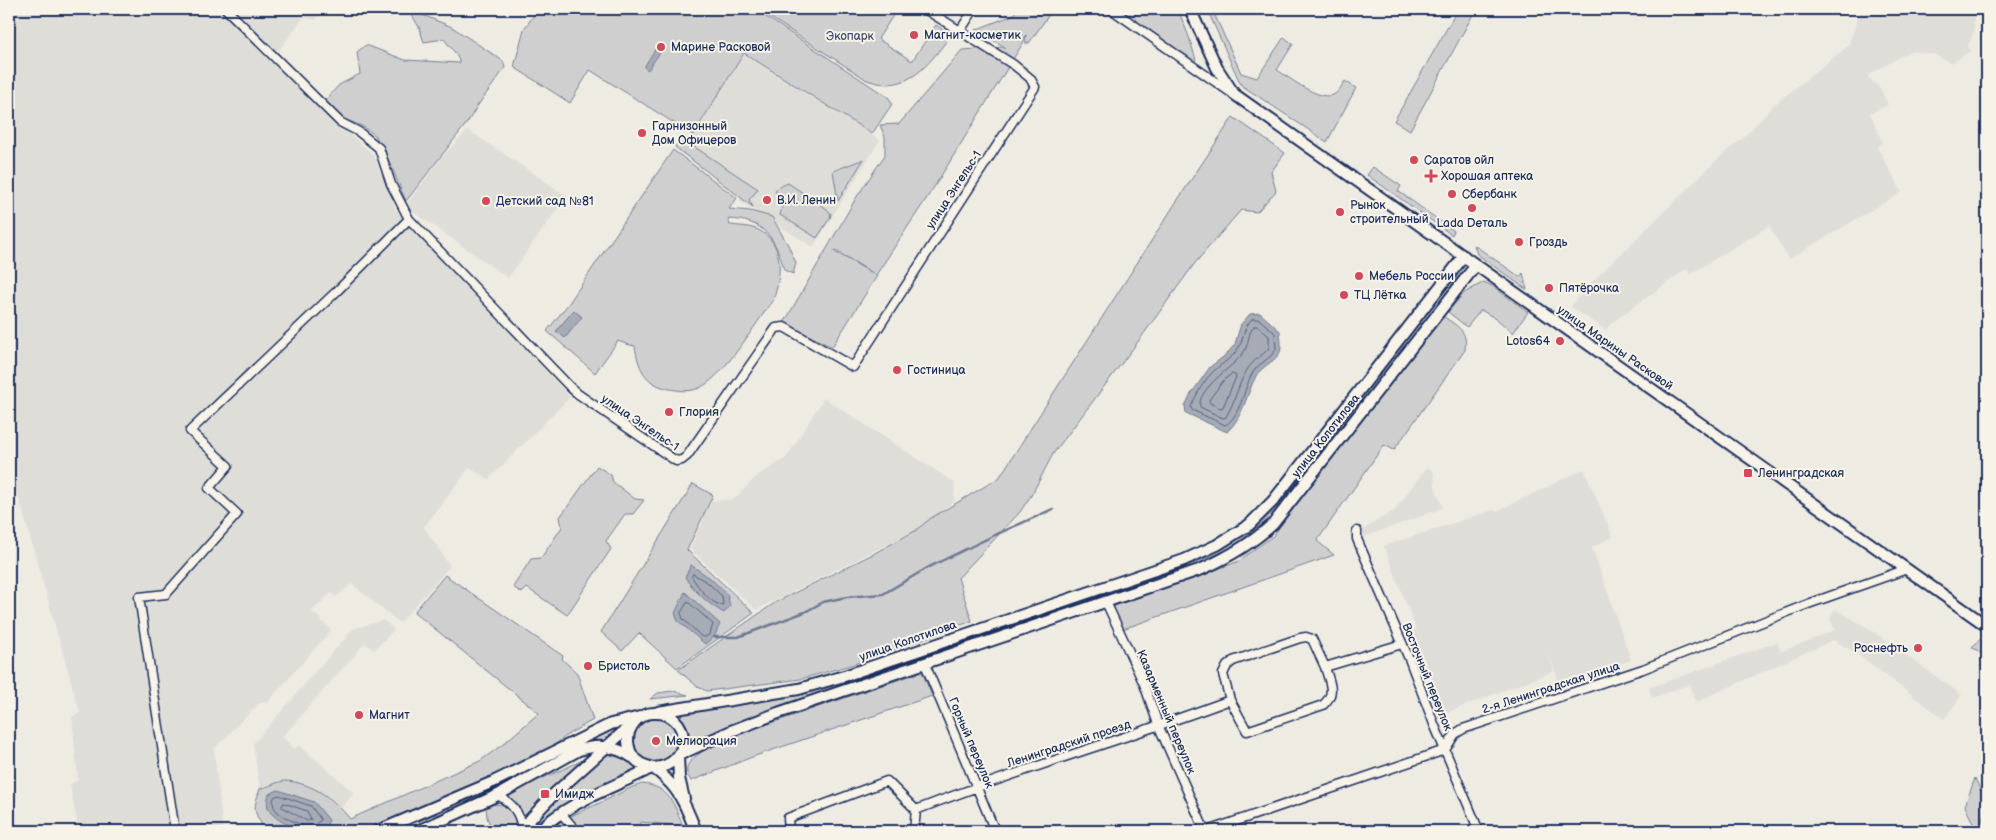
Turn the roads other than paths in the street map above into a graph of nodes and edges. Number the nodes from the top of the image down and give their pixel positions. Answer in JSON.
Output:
{"nodes":[{"id":1,"x":226,"y":9,"type":"edge"},
{"id":2,"x":926,"y":9,"type":"edge"},
{"id":3,"x":974,"y":9,"type":"edge"},
{"id":4,"x":1111,"y":9,"type":"edge"},
{"id":5,"x":1190,"y":9,"type":"edge"},
{"id":6,"x":960,"y":31,"type":"junction"},
{"id":7,"x":1234,"y":94,"type":"junction"},
{"id":8,"x":409,"y":219,"type":"junction"},
{"id":9,"x":1464,"y":256,"type":"junction"},
{"id":10,"x":1476,"y":265,"type":"junction"},
{"id":11,"x":1357,"y":530,"type":"dead end"},
{"id":12,"x":1159,"y":568,"type":"junction"},
{"id":13,"x":1907,"y":569,"type":"junction"},
{"id":14,"x":1164,"y":582,"type":"junction"},
{"id":15,"x":1106,"y":602,"type":"junction"},
{"id":16,"x":1987,"y":626,"type":"edge"},
{"id":17,"x":1402,"y":644,"type":"junction"},
{"id":18,"x":925,"y":664,"type":"junction"},
{"id":19,"x":1325,"y":667,"type":"junction"},
{"id":20,"x":1230,"y":700,"type":"junction"},
{"id":21,"x":658,"y":712,"type":"junction"},
{"id":22,"x":637,"y":720,"type":"junction"},
{"id":23,"x":1159,"y":727,"type":"junction"},
{"id":24,"x":607,"y":746,"type":"junction"},
{"id":25,"x":1445,"y":750,"type":"junction"},
{"id":26,"x":678,"y":756,"type":"junction"},
{"id":27,"x":634,"y":758,"type":"junction"},
{"id":28,"x":652,"y":768,"type":"junction"},
{"id":29,"x":977,"y":786,"type":"junction"},
{"id":30,"x":498,"y":795,"type":"junction"},
{"id":31,"x":687,"y":810,"type":"junction"},
{"id":32,"x":916,"y":810,"type":"junction"},
{"id":33,"x":561,"y":813,"type":"junction"},
{"id":34,"x":520,"y":830,"type":"edge"},
{"id":35,"x":175,"y":831,"type":"edge"},
{"id":36,"x":378,"y":831,"type":"edge"},
{"id":37,"x":418,"y":831,"type":"edge"},
{"id":38,"x":538,"y":831,"type":"edge"},
{"id":39,"x":576,"y":831,"type":"edge"},
{"id":40,"x":696,"y":831,"type":"edge"},
{"id":41,"x":789,"y":831,"type":"edge"},
{"id":42,"x":914,"y":831,"type":"edge"},
{"id":43,"x":995,"y":831,"type":"edge"},
{"id":44,"x":1206,"y":831,"type":"edge"},
{"id":45,"x":1479,"y":831,"type":"edge"}],
"edges":[{"from":1,"to":8,"type":"street","name":"улица Энгельс-1"},
{"from":2,"to":6,"type":"street","name":"улица Энгельс-1"},
{"from":3,"to":6,"type":"street"},
{"from":4,"to":7,"type":"street"},
{"from":5,"to":7,"type":"main road","name":"улица Марины Расковой"},
{"from":6,"to":8,"type":"street","name":"улица Энгельс-1"},
{"from":7,"to":9,"type":"main road","name":"улица Марины Расковой"},
{"from":8,"to":35,"type":"street"},
{"from":9,"to":10,"type":"main road","name":"улица Марины Расковой"},
{"from":9,"to":12,"type":"main road","name":"улица Колотилова"},
{"from":10,"to":13,"type":"main road","name":"улица Марины Расковой"},
{"from":10,"to":14,"type":"main road","name":"улица Колотилова"},
{"from":11,"to":17,"type":"street","name":"Восточный переулок"},
{"from":12,"to":14,"type":"main road"},
{"from":12,"to":21,"type":"main road","name":"улица Колотилова"},
{"from":13,"to":16,"type":"main road","name":"улица Марины Расковой"},
{"from":13,"to":25,"type":"street","name":"2-я Ленинградская улица"},
{"from":14,"to":15,"type":"main road","name":"улица Колотилова"},
{"from":15,"to":18,"type":"main road","name":"улица Колотилова"},
{"from":15,"to":23,"type":"street","name":"Казарменный переулок"},
{"from":17,"to":19,"type":"street"},
{"from":17,"to":25,"type":"street","name":"Восточный переулок"},
{"from":18,"to":26,"type":"main road","name":"улица Колотилова"},
{"from":18,"to":29,"type":"street","name":"Горный переулок"},
{"from":19,"to":20,"type":"street"},
{"from":19,"to":20,"type":"street"},
{"from":20,"to":23,"type":"street","name":"Ленинградский проезд"},
{"from":21,"to":22,"type":"main road","name":"улица Колотилова"},
{"from":21,"to":26,"type":"main road"},
{"from":22,"to":24,"type":"main road","name":"улица Колотилова"},
{"from":22,"to":27,"type":"main road"},
{"from":22,"to":36,"type":"main road"},
{"from":23,"to":29,"type":"street","name":"Ленинградский проезд"},
{"from":23,"to":44,"type":"street","name":"Казарменный переулок"},
{"from":24,"to":27,"type":"main road"},
{"from":24,"to":30,"type":"main road"},
{"from":24,"to":34,"type":"main road","name":"улица Колотилова"},
{"from":25,"to":44,"type":"street"},
{"from":25,"to":45,"type":"street","name":"Восточный переулок"},
{"from":26,"to":28,"type":"main road","name":"улица Колотилова"},
{"from":26,"to":31,"type":"main road"},
{"from":27,"to":28,"type":"main road"},
{"from":28,"to":31,"type":"main road"},
{"from":28,"to":33,"type":"main road","name":"улица Колотилова"},
{"from":29,"to":32,"type":"street","name":"Ленинградский проезд"},
{"from":29,"to":43,"type":"street","name":"Горный переулок"},
{"from":30,"to":34,"type":"street"},
{"from":30,"to":37,"type":"main road"},
{"from":31,"to":40,"type":"main road"},
{"from":32,"to":41,"type":"street"},
{"from":32,"to":42,"type":"street"},
{"from":33,"to":38,"type":"main road","name":"улица Колотилова"},
{"from":33,"to":39,"type":"street"}]}
